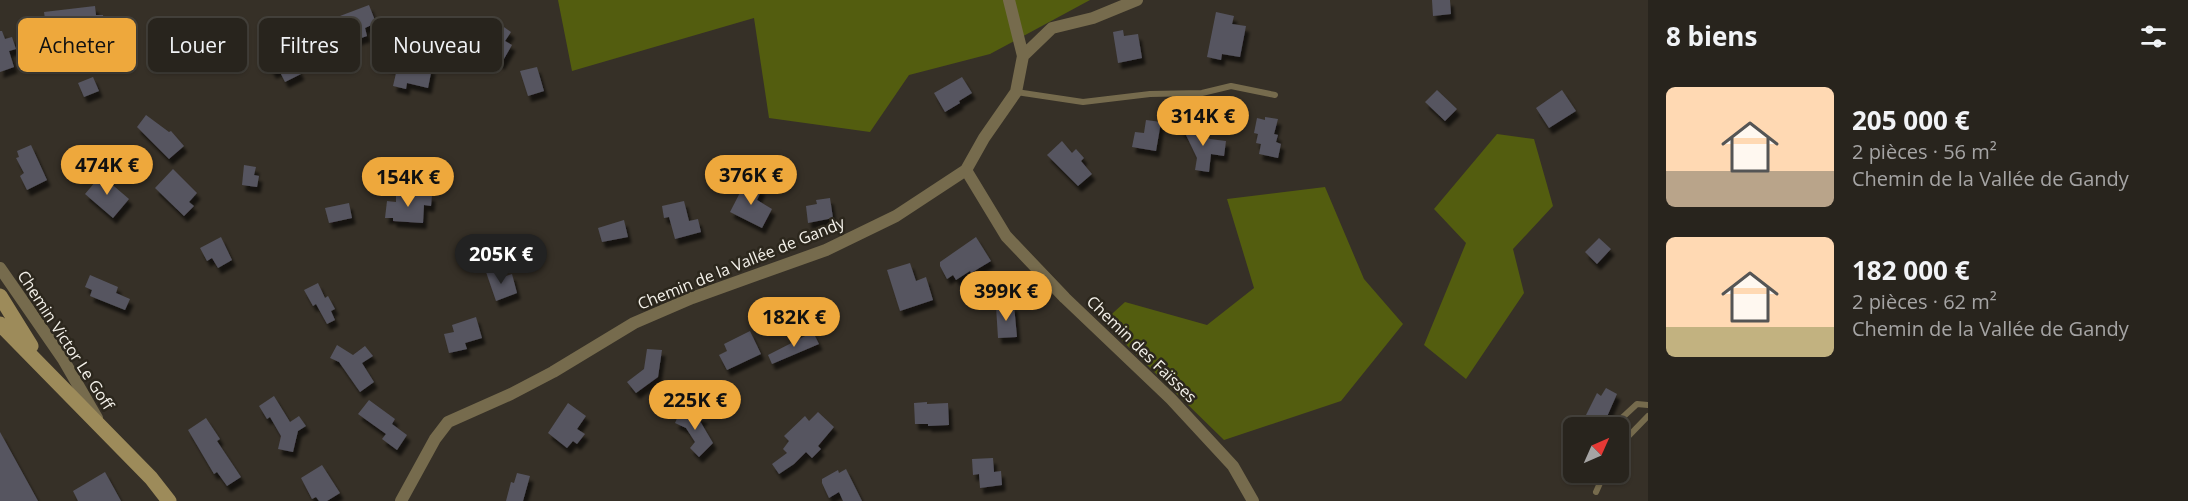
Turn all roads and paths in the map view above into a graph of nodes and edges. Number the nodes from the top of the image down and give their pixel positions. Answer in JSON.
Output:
{"nodes":[{"id":1,"x":1009,"y":0,"type":"edge"},
{"id":2,"x":1137,"y":0,"type":"edge"},
{"id":3,"x":1023,"y":56,"type":"junction"},
{"id":4,"x":1016,"y":92,"type":"junction"},
{"id":5,"x":1275,"y":95,"type":"dead end"},
{"id":6,"x":966,"y":170,"type":"junction"},
{"id":7,"x":0,"y":268,"type":"edge"},
{"id":8,"x":0,"y":296,"type":"edge"},
{"id":9,"x":0,"y":324,"type":"edge"},
{"id":10,"x":46,"y":369,"type":"junction"},
{"id":11,"x":1648,"y":405,"type":"edge"},
{"id":12,"x":1648,"y":416,"type":"edge"},
{"id":13,"x":1623,"y":417,"type":"edge"},
{"id":14,"x":104,"y":430,"type":"junction"},
{"id":15,"x":1629,"y":436,"type":"edge"},
{"id":16,"x":1600,"y":483,"type":"edge"},
{"id":17,"x":1596,"y":492,"type":"dead end"},
{"id":18,"x":169,"y":501,"type":"edge"},
{"id":19,"x":401,"y":501,"type":"edge"},
{"id":20,"x":1253,"y":501,"type":"edge"}],
"edges":[{"from":1,"to":3,"type":"street"},
{"from":2,"to":3,"type":"street"},
{"from":3,"to":4,"type":"street"},
{"from":4,"to":5,"type":"lane"},
{"from":4,"to":6,"type":"street"},
{"from":6,"to":19,"type":"street","name":"Chemin de la Vallée de Gandy"},
{"from":6,"to":20,"type":"street","name":"Chemin des Faïsses"},
{"from":7,"to":14,"type":"street","name":"Chemin Victor Le Goff"},
{"from":8,"to":10,"type":"street"},
{"from":9,"to":10,"type":"street"},
{"from":10,"to":14,"type":"street"},
{"from":11,"to":13,"type":"lane"},
{"from":12,"to":15,"type":"lane"},
{"from":14,"to":18,"type":"street"},
{"from":16,"to":17,"type":"lane"}]}
